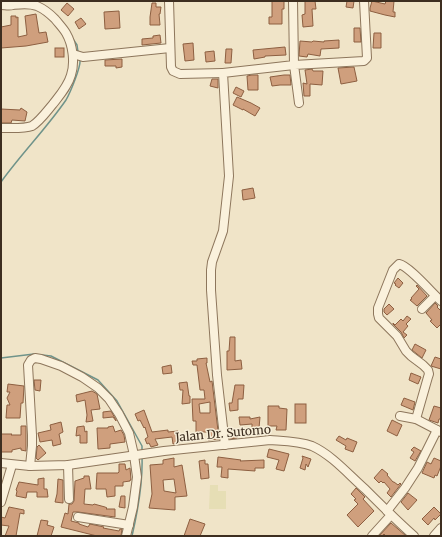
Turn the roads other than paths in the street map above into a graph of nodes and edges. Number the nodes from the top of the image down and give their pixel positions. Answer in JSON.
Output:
{"nodes":[{"id":1,"x":169,"y":1,"type":"edge"},
{"id":2,"x":293,"y":1,"type":"edge"},
{"id":3,"x":364,"y":1,"type":"edge"},
{"id":4,"x":20,"y":2,"type":"edge"},
{"id":5,"x":1,"y":5,"type":"edge"},
{"id":6,"x":170,"y":48,"type":"junction"},
{"id":7,"x":77,"y":56,"type":"junction"},
{"id":8,"x":294,"y":65,"type":"junction"},
{"id":9,"x":223,"y":73,"type":"junction"},
{"id":10,"x":299,"y":103,"type":"dead end"},
{"id":11,"x":1,"y":128,"type":"edge"},
{"id":12,"x":438,"y":298,"type":"edge"},
{"id":13,"x":422,"y":309,"type":"dead end"},
{"id":14,"x":400,"y":416,"type":"dead end"},
{"id":15,"x":416,"y":419,"type":"junction"},
{"id":16,"x":439,"y":431,"type":"edge"},
{"id":17,"x":224,"y":445,"type":"junction"},
{"id":18,"x":134,"y":455,"type":"junction"},
{"id":19,"x":1,"y":464,"type":"edge"},
{"id":20,"x":12,"y":465,"type":"junction"},
{"id":21,"x":68,"y":465,"type":"junction"},
{"id":22,"x":30,"y":466,"type":"junction"},
{"id":23,"x":69,"y":499,"type":"dead end"},
{"id":24,"x":1,"y":502,"type":"edge"},
{"id":25,"x":389,"y":513,"type":"junction"},
{"id":26,"x":78,"y":517,"type":"dead end"},
{"id":27,"x":128,"y":525,"type":"junction"},
{"id":28,"x":441,"y":528,"type":"edge"},
{"id":29,"x":126,"y":536,"type":"edge"},
{"id":30,"x":372,"y":536,"type":"edge"},
{"id":31,"x":414,"y":536,"type":"edge"},
{"id":32,"x":434,"y":536,"type":"edge"}],
"edges":[{"from":1,"to":6,"type":"street"},
{"from":2,"to":8,"type":"street"},
{"from":3,"to":8,"type":"street"},
{"from":4,"to":5,"type":"street"},
{"from":4,"to":7,"type":"street"},
{"from":6,"to":7,"type":"street"},
{"from":6,"to":9,"type":"street"},
{"from":7,"to":11,"type":"street"},
{"from":8,"to":9,"type":"street"},
{"from":8,"to":10,"type":"street"},
{"from":9,"to":17,"type":"street"},
{"from":12,"to":13,"type":"street"},
{"from":12,"to":15,"type":"street"},
{"from":14,"to":15,"type":"street"},
{"from":15,"to":16,"type":"street"},
{"from":16,"to":25,"type":"street"},
{"from":17,"to":18,"type":"street","name":"Jalan Dr. Sutomo"},
{"from":17,"to":25,"type":"street","name":"Jalan Dr. Sutomo"},
{"from":18,"to":21,"type":"street","name":"Jalan Dr. Sutomo"},
{"from":18,"to":22,"type":"street"},
{"from":18,"to":27,"type":"street"},
{"from":19,"to":20,"type":"street","name":"Jalan Dr. Sutomo"},
{"from":20,"to":22,"type":"street","name":"Jalan Dr. Sutomo"},
{"from":20,"to":24,"type":"street"},
{"from":21,"to":22,"type":"street","name":"Jalan Dr. Sutomo"},
{"from":21,"to":23,"type":"street"},
{"from":25,"to":30,"type":"street"},
{"from":25,"to":31,"type":"street","name":"Jalan Dr. Sutomo"},
{"from":26,"to":27,"type":"street"},
{"from":27,"to":29,"type":"street"},
{"from":28,"to":32,"type":"street"}]}
